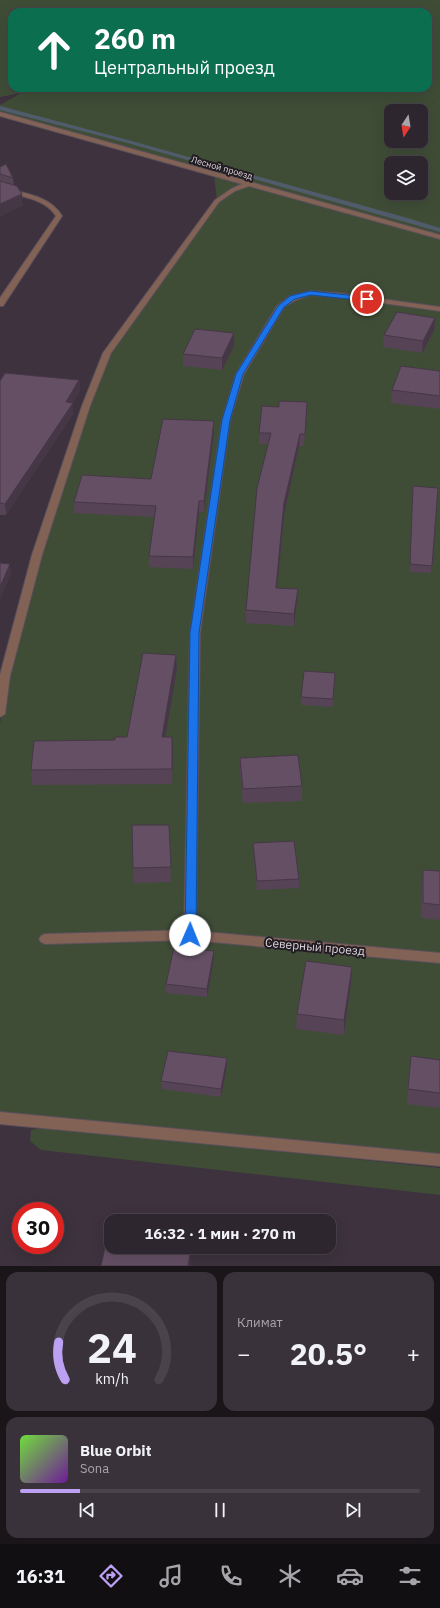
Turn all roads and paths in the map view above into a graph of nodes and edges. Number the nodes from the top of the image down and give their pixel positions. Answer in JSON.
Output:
{"nodes":[{"id":1,"x":0,"y":114,"type":"edge"},
{"id":2,"x":247,"y":184,"type":"junction"},
{"id":3,"x":0,"y":189,"type":"edge"},
{"id":4,"x":440,"y":237,"type":"edge"},
{"id":5,"x":0,"y":304,"type":"edge"},
{"id":6,"x":440,"y":309,"type":"edge"},
{"id":7,"x":0,"y":714,"type":"edge"},
{"id":8,"x":190,"y":935,"type":"junction"},
{"id":9,"x":45,"y":939,"type":"dead end"},
{"id":10,"x":440,"y":958,"type":"edge"},
{"id":11,"x":0,"y":1118,"type":"edge"},
{"id":12,"x":440,"y":1160,"type":"edge"}],
"edges":[{"from":1,"to":2,"type":"street","name":"Лесной проезд"},
{"from":2,"to":4,"type":"street","name":"Лесной проезд"},
{"from":2,"to":7,"type":"street"},
{"from":3,"to":5,"type":"street"},
{"from":6,"to":8,"type":"street"},
{"from":8,"to":9,"type":"street","name":"Северный проезд"},
{"from":8,"to":10,"type":"street","name":"Северный проезд"},
{"from":11,"to":12,"type":"street"}]}
